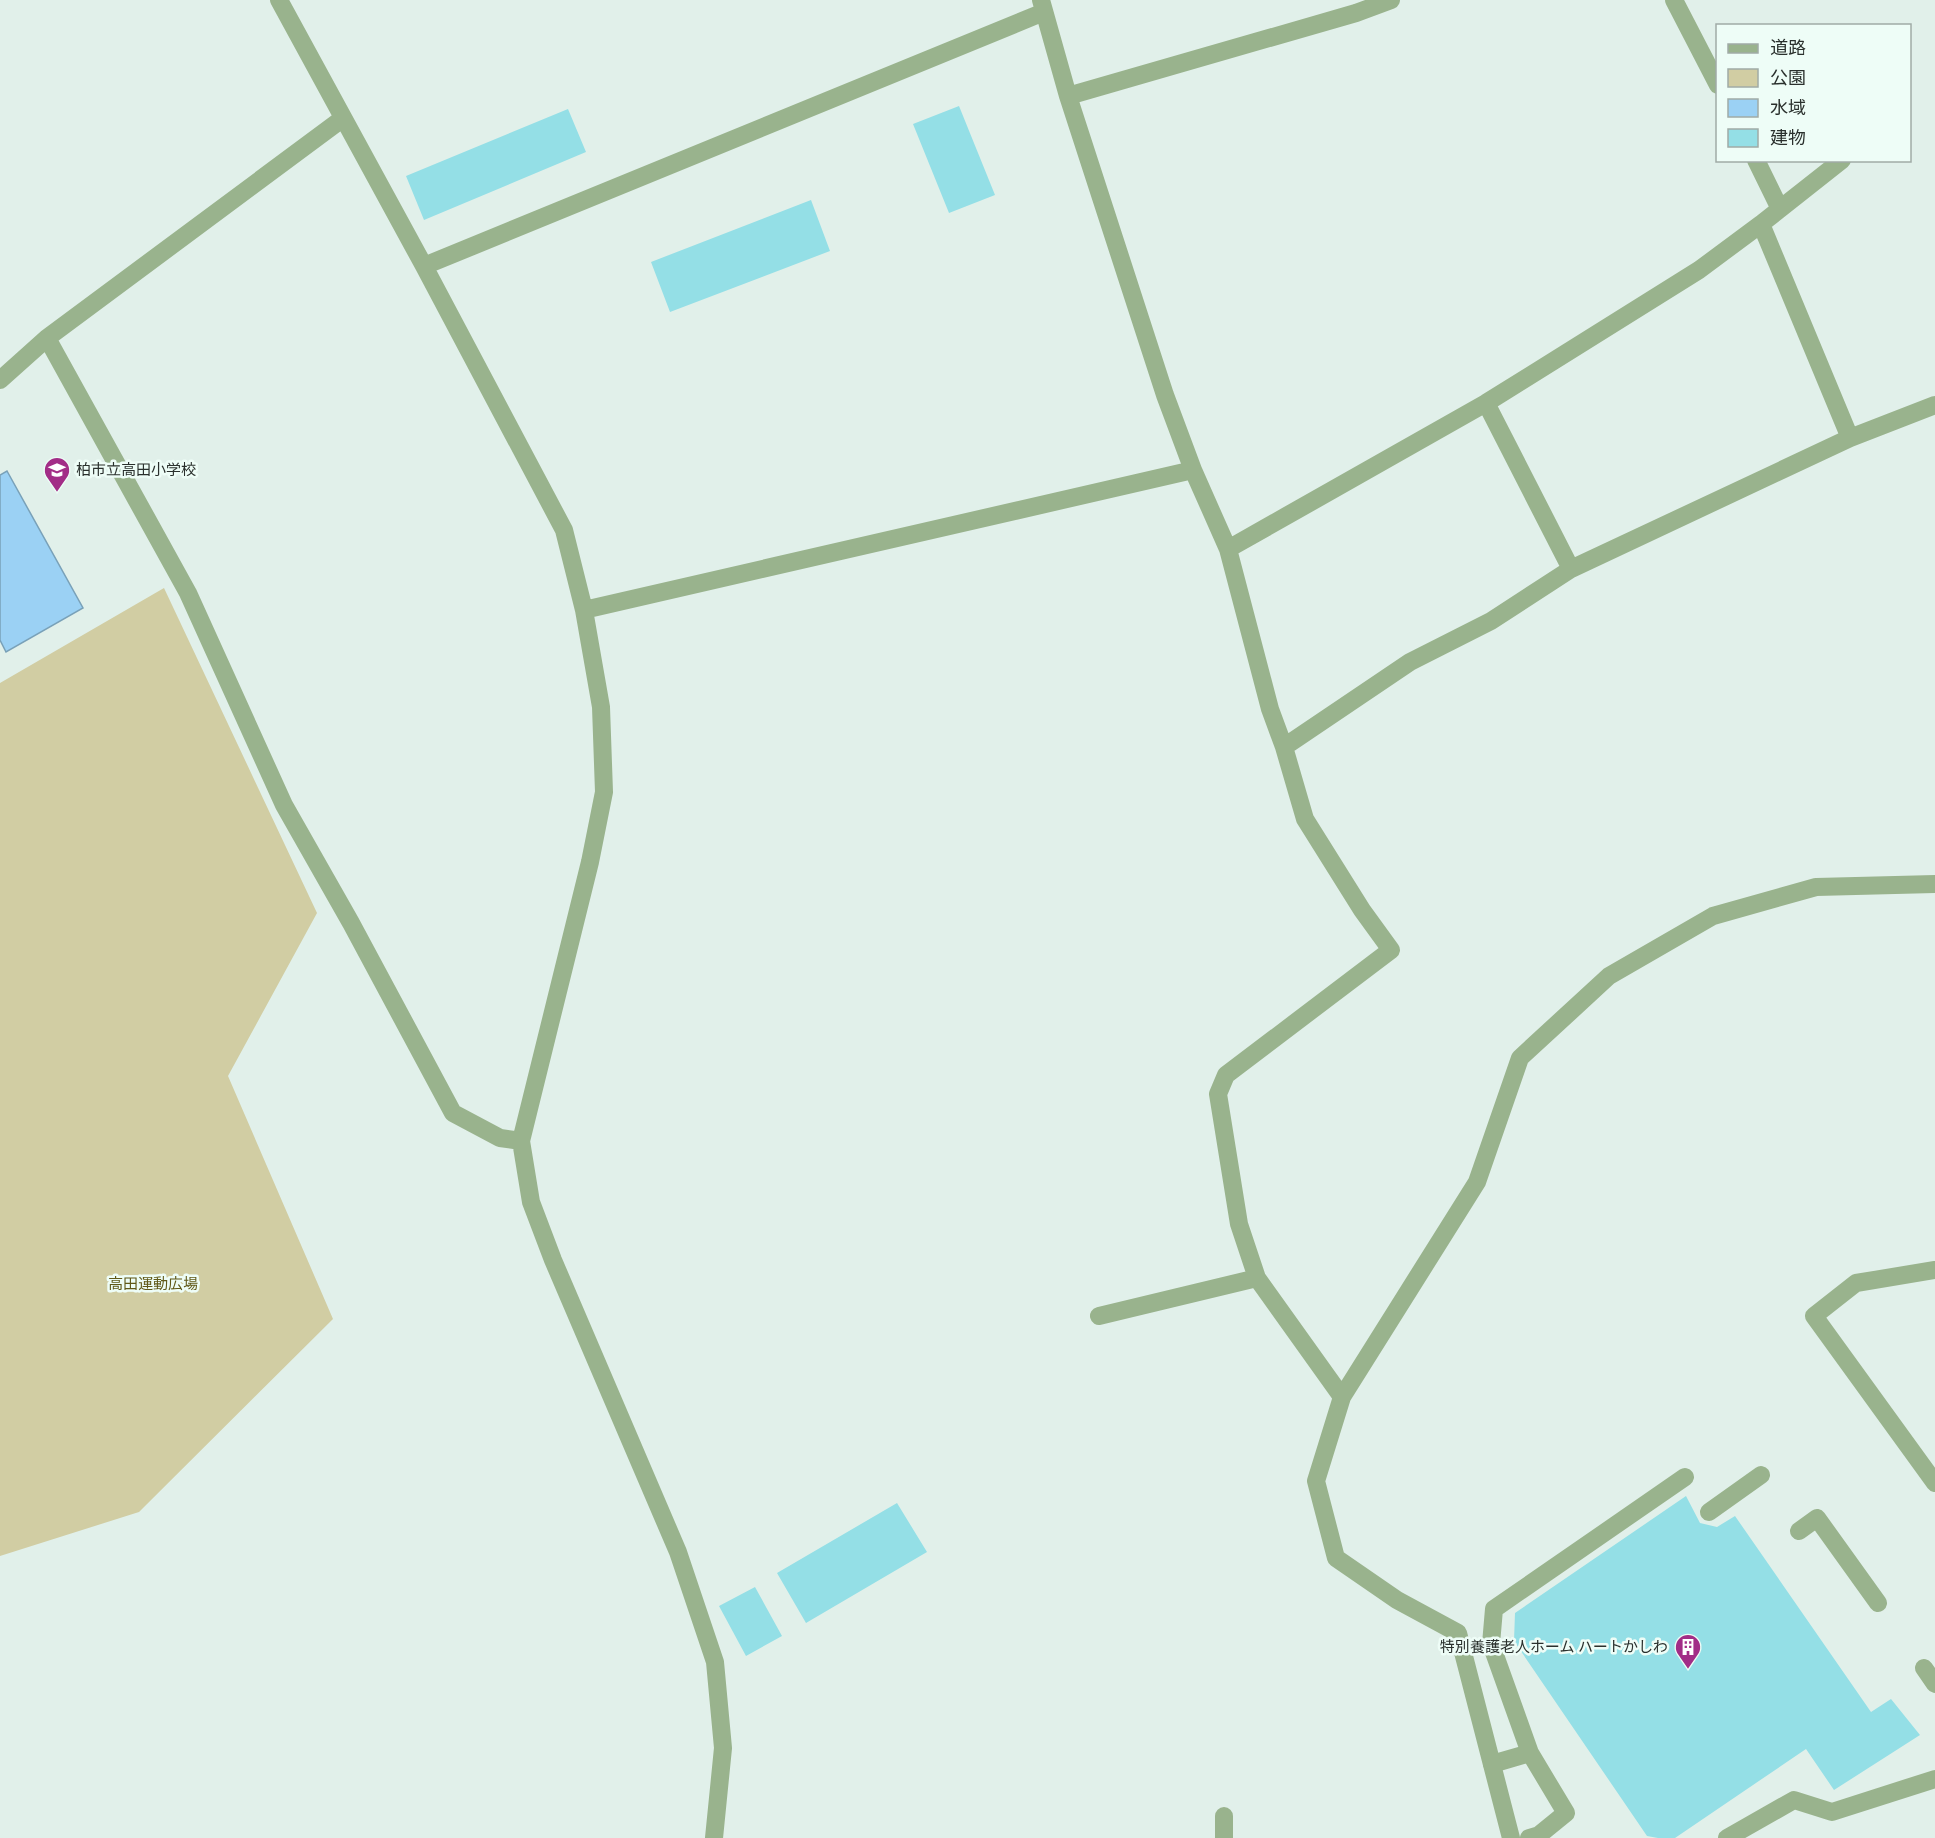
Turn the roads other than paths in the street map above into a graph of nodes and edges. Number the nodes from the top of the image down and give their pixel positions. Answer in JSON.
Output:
{"nodes":[{"id":1,"x":279,"y":0,"type":"edge"},
{"id":2,"x":1391,"y":0,"type":"edge"},
{"id":3,"x":1674,"y":0,"type":"edge"},
{"id":4,"x":1042,"y":6,"type":"edge"},
{"id":5,"x":1716,"y":81,"type":"edge"},
{"id":6,"x":1068,"y":96,"type":"junction"},
{"id":7,"x":342,"y":119,"type":"junction"},
{"id":8,"x":1757,"y":162,"type":"edge"},
{"id":9,"x":1839,"y":162,"type":"edge"},
{"id":10,"x":1780,"y":209,"type":"junction"},
{"id":11,"x":1761,"y":224,"type":"junction"},
{"id":12,"x":424,"y":266,"type":"junction"},
{"id":13,"x":47,"y":338,"type":"junction"},
{"id":14,"x":0,"y":380,"type":"edge"},
{"id":15,"x":1486,"y":403,"type":"junction"},
{"id":16,"x":1935,"y":405,"type":"edge"},
{"id":17,"x":1850,"y":438,"type":"junction"},
{"id":18,"x":1193,"y":470,"type":"junction"},
{"id":19,"x":1228,"y":549,"type":"junction"},
{"id":20,"x":1571,"y":569,"type":"junction"},
{"id":21,"x":584,"y":610,"type":"junction"},
{"id":22,"x":1284,"y":747,"type":"junction"},
{"id":23,"x":1935,"y":884,"type":"edge"},
{"id":24,"x":521,"y":1141,"type":"junction"},
{"id":25,"x":1935,"y":1270,"type":"edge"},
{"id":26,"x":1257,"y":1278,"type":"junction"},
{"id":27,"x":1099,"y":1316,"type":"dead end"},
{"id":28,"x":1342,"y":1397,"type":"junction"},
{"id":29,"x":1761,"y":1475,"type":"dead end"},
{"id":30,"x":1685,"y":1477,"type":"dead end"},
{"id":31,"x":1935,"y":1483,"type":"edge"},
{"id":32,"x":1709,"y":1512,"type":"dead end"},
{"id":33,"x":1799,"y":1531,"type":"dead end"},
{"id":34,"x":1878,"y":1603,"type":"dead end"},
{"id":35,"x":1924,"y":1668,"type":"dead end"},
{"id":36,"x":1935,"y":1684,"type":"edge"},
{"id":37,"x":1530,"y":1753,"type":"junction"},
{"id":38,"x":1492,"y":1764,"type":"junction"},
{"id":39,"x":1935,"y":1779,"type":"edge"},
{"id":40,"x":1224,"y":1816,"type":"dead end"},
{"id":41,"x":714,"y":1838,"type":"edge"},
{"id":42,"x":1224,"y":1838,"type":"edge"},
{"id":43,"x":1511,"y":1838,"type":"edge"},
{"id":44,"x":1529,"y":1838,"type":"edge"},
{"id":45,"x":1727,"y":1838,"type":"edge"}],
"edges":[{"from":1,"to":7,"type":"street"},
{"from":2,"to":6,"type":"street"},
{"from":3,"to":5,"type":"street"},
{"from":4,"to":6,"type":"street"},
{"from":4,"to":12,"type":"street"},
{"from":6,"to":18,"type":"street"},
{"from":7,"to":12,"type":"street"},
{"from":7,"to":13,"type":"street"},
{"from":8,"to":10,"type":"street"},
{"from":9,"to":10,"type":"street"},
{"from":10,"to":11,"type":"street"},
{"from":11,"to":15,"type":"street"},
{"from":11,"to":17,"type":"street"},
{"from":12,"to":21,"type":"street"},
{"from":13,"to":14,"type":"street"},
{"from":13,"to":24,"type":"street"},
{"from":15,"to":19,"type":"street"},
{"from":15,"to":20,"type":"street"},
{"from":16,"to":17,"type":"street"},
{"from":17,"to":20,"type":"street"},
{"from":18,"to":19,"type":"street"},
{"from":18,"to":21,"type":"street"},
{"from":19,"to":22,"type":"street"},
{"from":20,"to":22,"type":"street"},
{"from":21,"to":24,"type":"street"},
{"from":22,"to":26,"type":"street"},
{"from":23,"to":28,"type":"street"},
{"from":24,"to":41,"type":"street"},
{"from":25,"to":31,"type":"street"},
{"from":26,"to":27,"type":"street"},
{"from":26,"to":28,"type":"street"},
{"from":28,"to":38,"type":"street"},
{"from":29,"to":32,"type":"street"},
{"from":30,"to":37,"type":"street"},
{"from":33,"to":34,"type":"street"},
{"from":35,"to":36,"type":"street"},
{"from":37,"to":38,"type":"street"},
{"from":37,"to":44,"type":"street"},
{"from":38,"to":43,"type":"street"},
{"from":39,"to":45,"type":"street"},
{"from":40,"to":42,"type":"street"}]}
